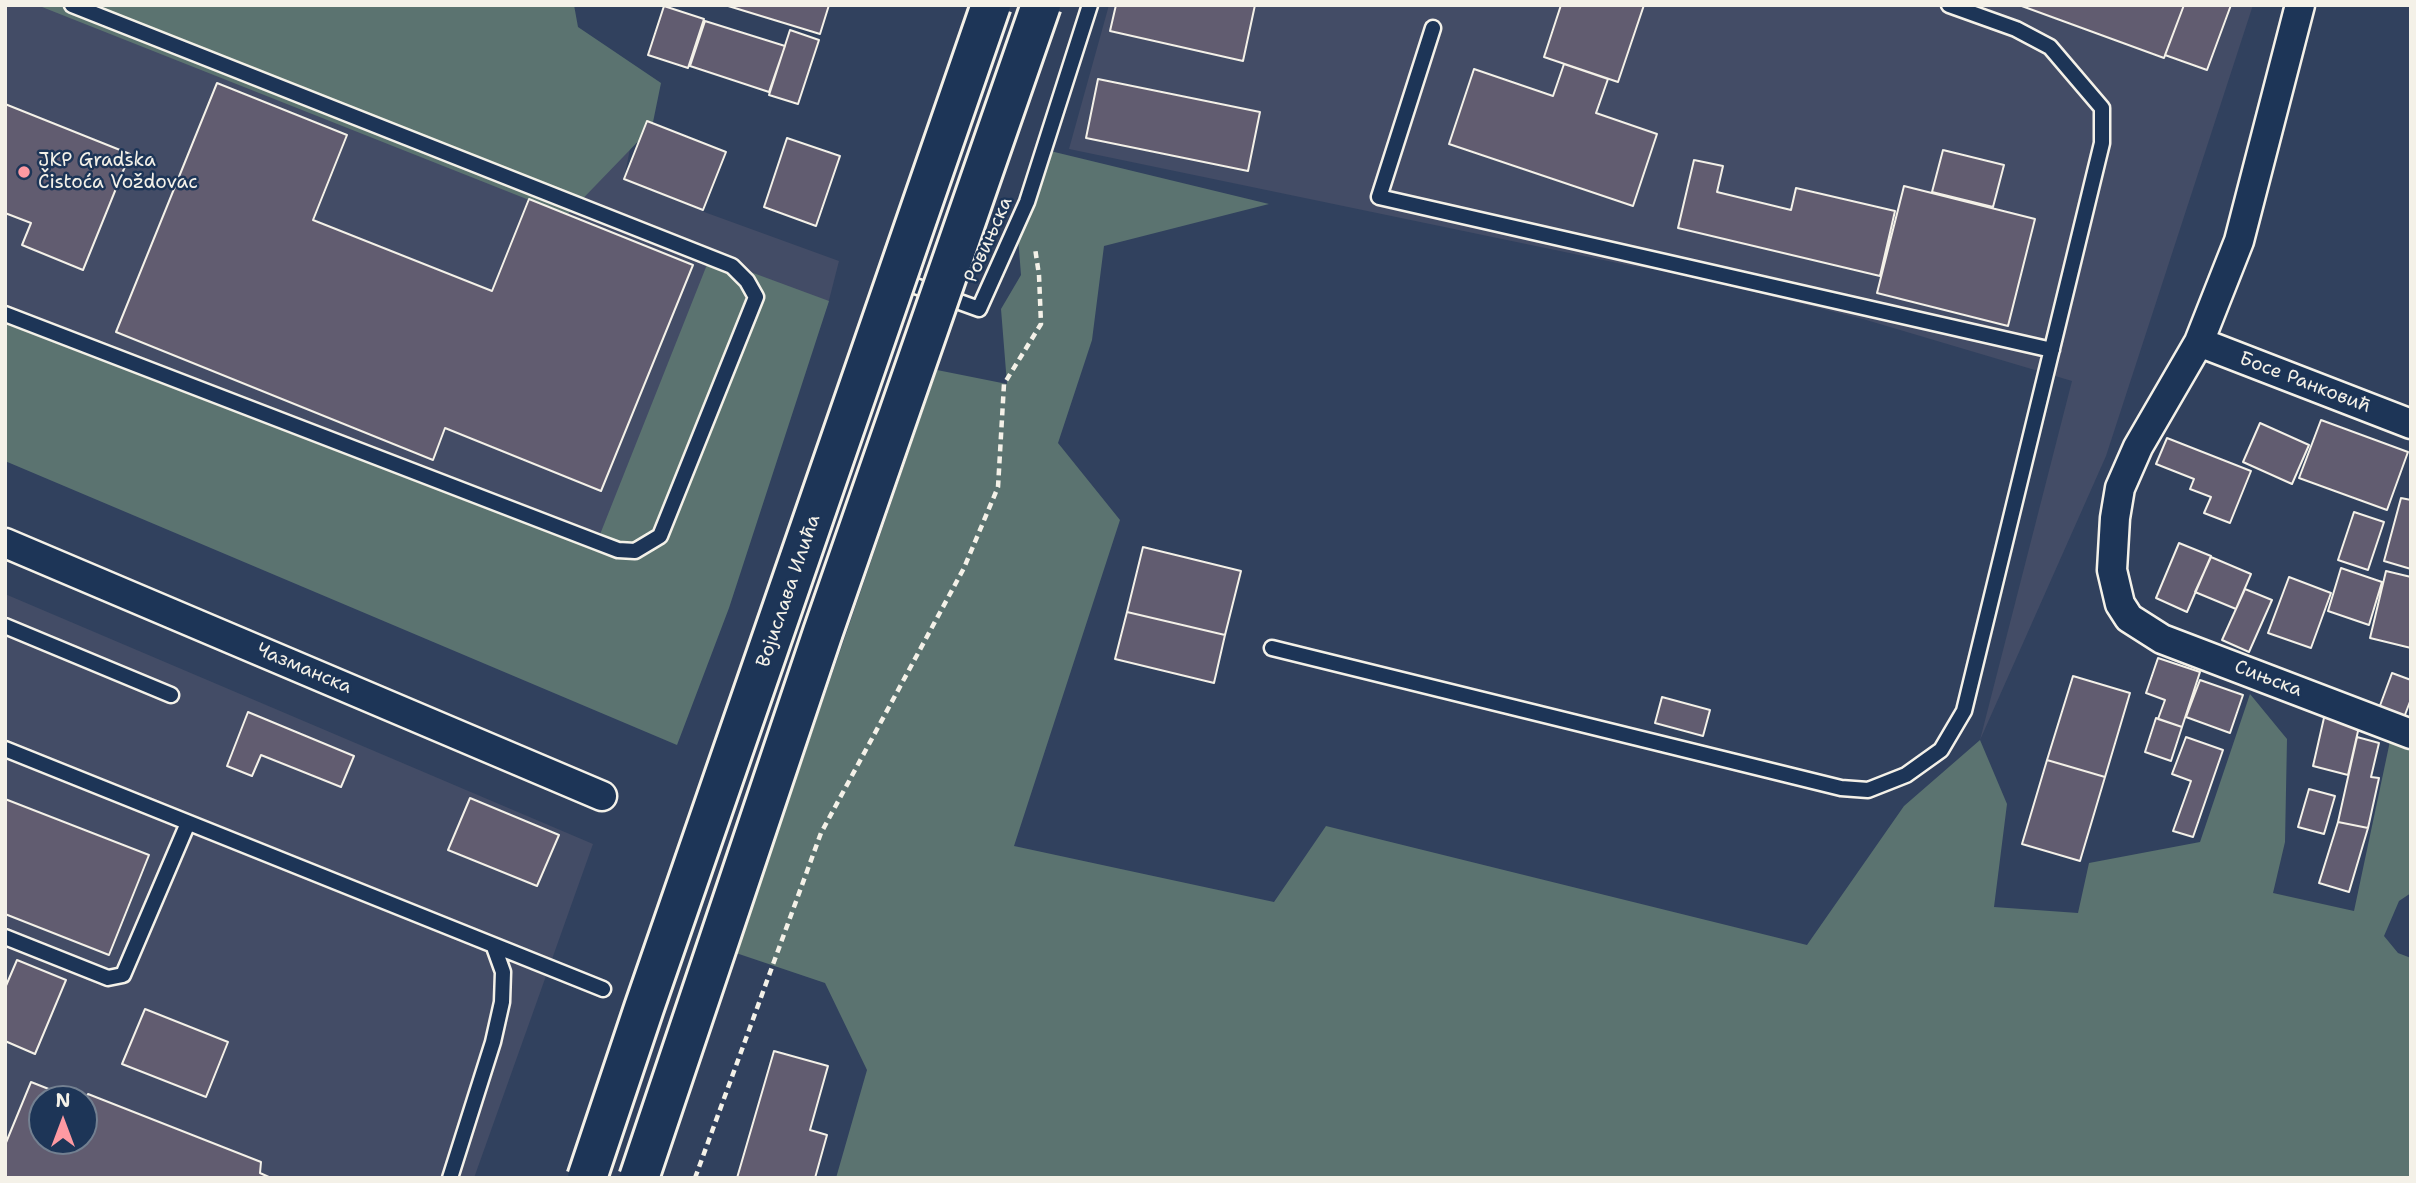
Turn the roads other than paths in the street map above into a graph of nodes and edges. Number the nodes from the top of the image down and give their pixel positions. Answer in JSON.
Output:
{"nodes":[{"id":1,"x":72,"y":5,"type":"edge"},
{"id":2,"x":990,"y":5,"type":"edge"},
{"id":3,"x":1041,"y":5,"type":"edge"},
{"id":4,"x":1090,"y":5,"type":"edge"},
{"id":5,"x":1949,"y":5,"type":"edge"},
{"id":6,"x":2300,"y":5,"type":"edge"},
{"id":7,"x":1433,"y":28,"type":"dead end"},
{"id":8,"x":940,"y":113,"type":"dead end"},
{"id":9,"x":908,"y":200,"type":"dead end"},
{"id":10,"x":881,"y":274,"type":"dead end"},
{"id":11,"x":5,"y":314,"type":"edge"},
{"id":12,"x":2199,"y":342,"type":"junction"},
{"id":13,"x":2052,"y":350,"type":"junction"},
{"id":14,"x":2411,"y":424,"type":"edge"},
{"id":15,"x":5,"y":543,"type":"edge"},
{"id":16,"x":5,"y":626,"type":"edge"},
{"id":17,"x":1272,"y":648,"type":"dead end"},
{"id":18,"x":171,"y":695,"type":"dead end"},
{"id":19,"x":2411,"y":734,"type":"edge"},
{"id":20,"x":5,"y":748,"type":"edge"},
{"id":21,"x":602,"y":796,"type":"dead end"},
{"id":22,"x":188,"y":823,"type":"junction"},
{"id":23,"x":5,"y":937,"type":"edge"},
{"id":24,"x":494,"y":947,"type":"junction"},
{"id":25,"x":603,"y":989,"type":"dead end"},
{"id":26,"x":450,"y":1178,"type":"edge"},
{"id":27,"x":587,"y":1178,"type":"edge"},
{"id":28,"x":639,"y":1178,"type":"edge"}],
"edges":[{"from":1,"to":11,"type":"lane"},
{"from":2,"to":27,"type":"main road","name":"Војислава Илића","bridge":true},
{"from":3,"to":28,"type":"main road","bridge":true},
{"from":4,"to":10,"type":"lane","name":"Ровињска"},
{"from":5,"to":13,"type":"lane"},
{"from":6,"to":12,"type":"street"},
{"from":7,"to":13,"type":"lane"},
{"from":8,"to":9,"type":"lane"},
{"from":12,"to":14,"type":"street","name":"Босе Ранковић"},
{"from":12,"to":19,"type":"street","name":"Сињска"},
{"from":13,"to":17,"type":"lane"},
{"from":15,"to":21,"type":"street","name":"Чазманска"},
{"from":16,"to":18,"type":"lane"},
{"from":20,"to":22,"type":"lane"},
{"from":22,"to":23,"type":"lane"},
{"from":22,"to":24,"type":"lane"},
{"from":24,"to":25,"type":"lane"},
{"from":24,"to":26,"type":"lane"}]}
